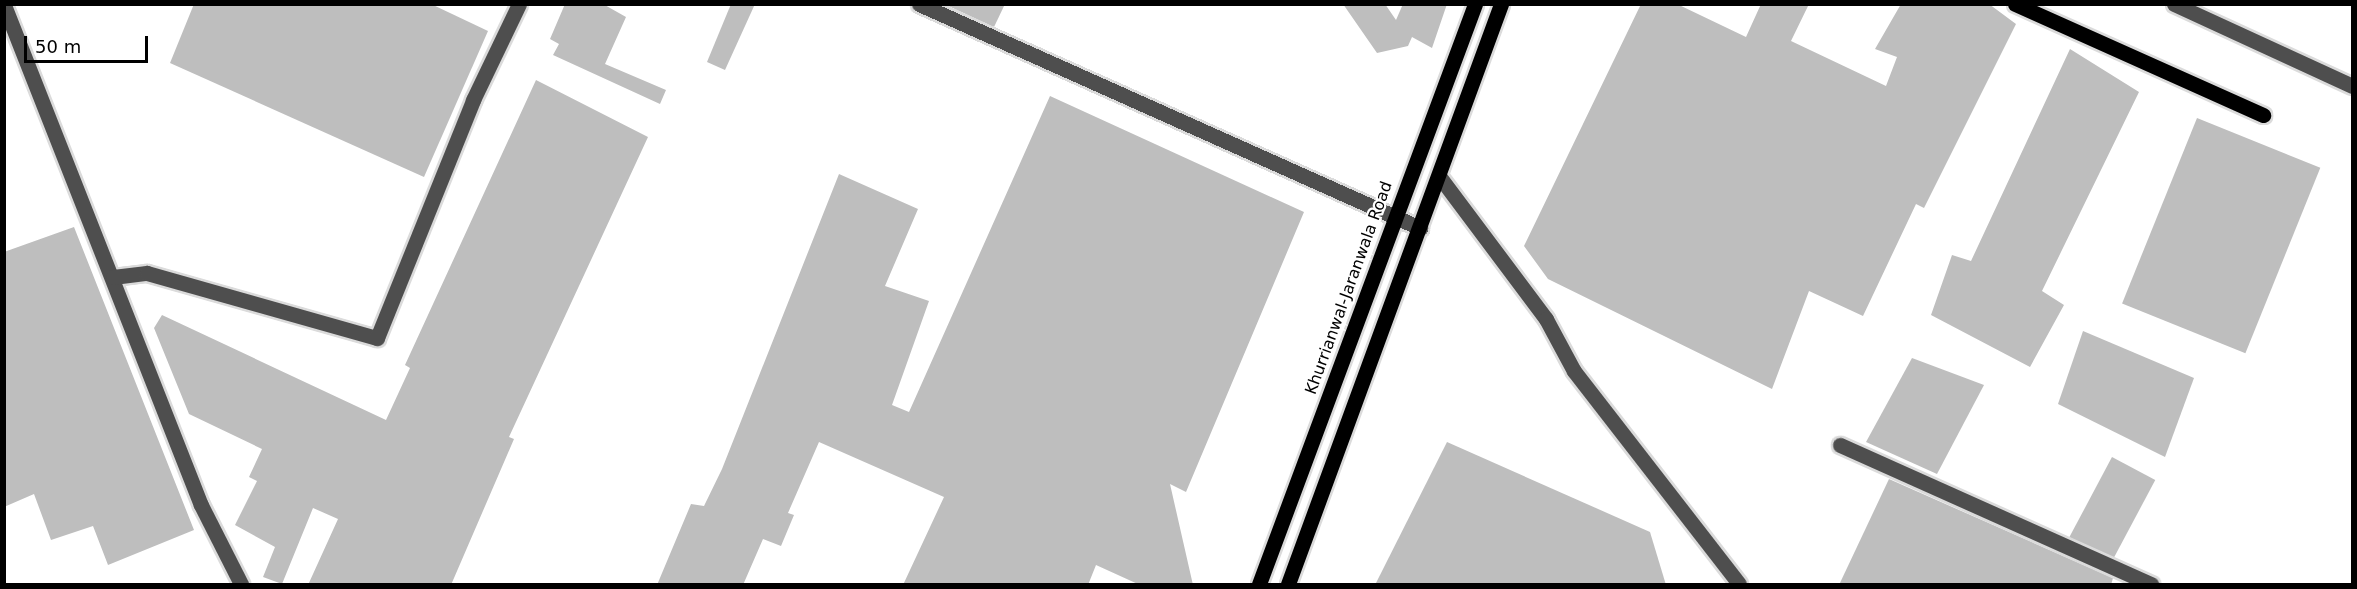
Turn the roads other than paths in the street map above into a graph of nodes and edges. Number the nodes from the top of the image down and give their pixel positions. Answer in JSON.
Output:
{"nodes":[{"id":1,"x":519,"y":4,"type":"edge"},
{"id":2,"x":919,"y":4,"type":"edge"},
{"id":3,"x":1475,"y":4,"type":"edge"},
{"id":4,"x":1501,"y":4,"type":"edge"},
{"id":5,"x":2015,"y":4,"type":"edge"},
{"id":6,"x":2174,"y":4,"type":"edge"},
{"id":7,"x":4,"y":5,"type":"edge"},
{"id":8,"x":2352,"y":86,"type":"edge"},
{"id":9,"x":2263,"y":116,"type":"dead end"},
{"id":10,"x":1439,"y":176,"type":"junction"},
{"id":11,"x":1394,"y":219,"type":"junction"},
{"id":12,"x":1420,"y":228,"type":"junction"},
{"id":13,"x":113,"y":277,"type":"junction"},
{"id":14,"x":1840,"y":445,"type":"dead end"},
{"id":15,"x":241,"y":585,"type":"edge"},
{"id":16,"x":1259,"y":585,"type":"edge"},
{"id":17,"x":1288,"y":585,"type":"edge"},
{"id":18,"x":1739,"y":585,"type":"edge"},
{"id":19,"x":2151,"y":585,"type":"edge"}],
"edges":[{"from":1,"to":13,"type":"street"},
{"from":2,"to":11,"type":"street"},
{"from":3,"to":11,"type":"main road","name":"Khurrianwal-Jaranwala Road"},
{"from":4,"to":10,"type":"main road"},
{"from":5,"to":9,"type":"main road"},
{"from":6,"to":8,"type":"street"},
{"from":7,"to":13,"type":"street"},
{"from":10,"to":12,"type":"main road"},
{"from":10,"to":18,"type":"street"},
{"from":11,"to":12,"type":"street"},
{"from":11,"to":16,"type":"main road","name":"Khurrianwal-Jaranwala Road"},
{"from":12,"to":17,"type":"main road"},
{"from":13,"to":15,"type":"street"},
{"from":14,"to":19,"type":"street"}]}
